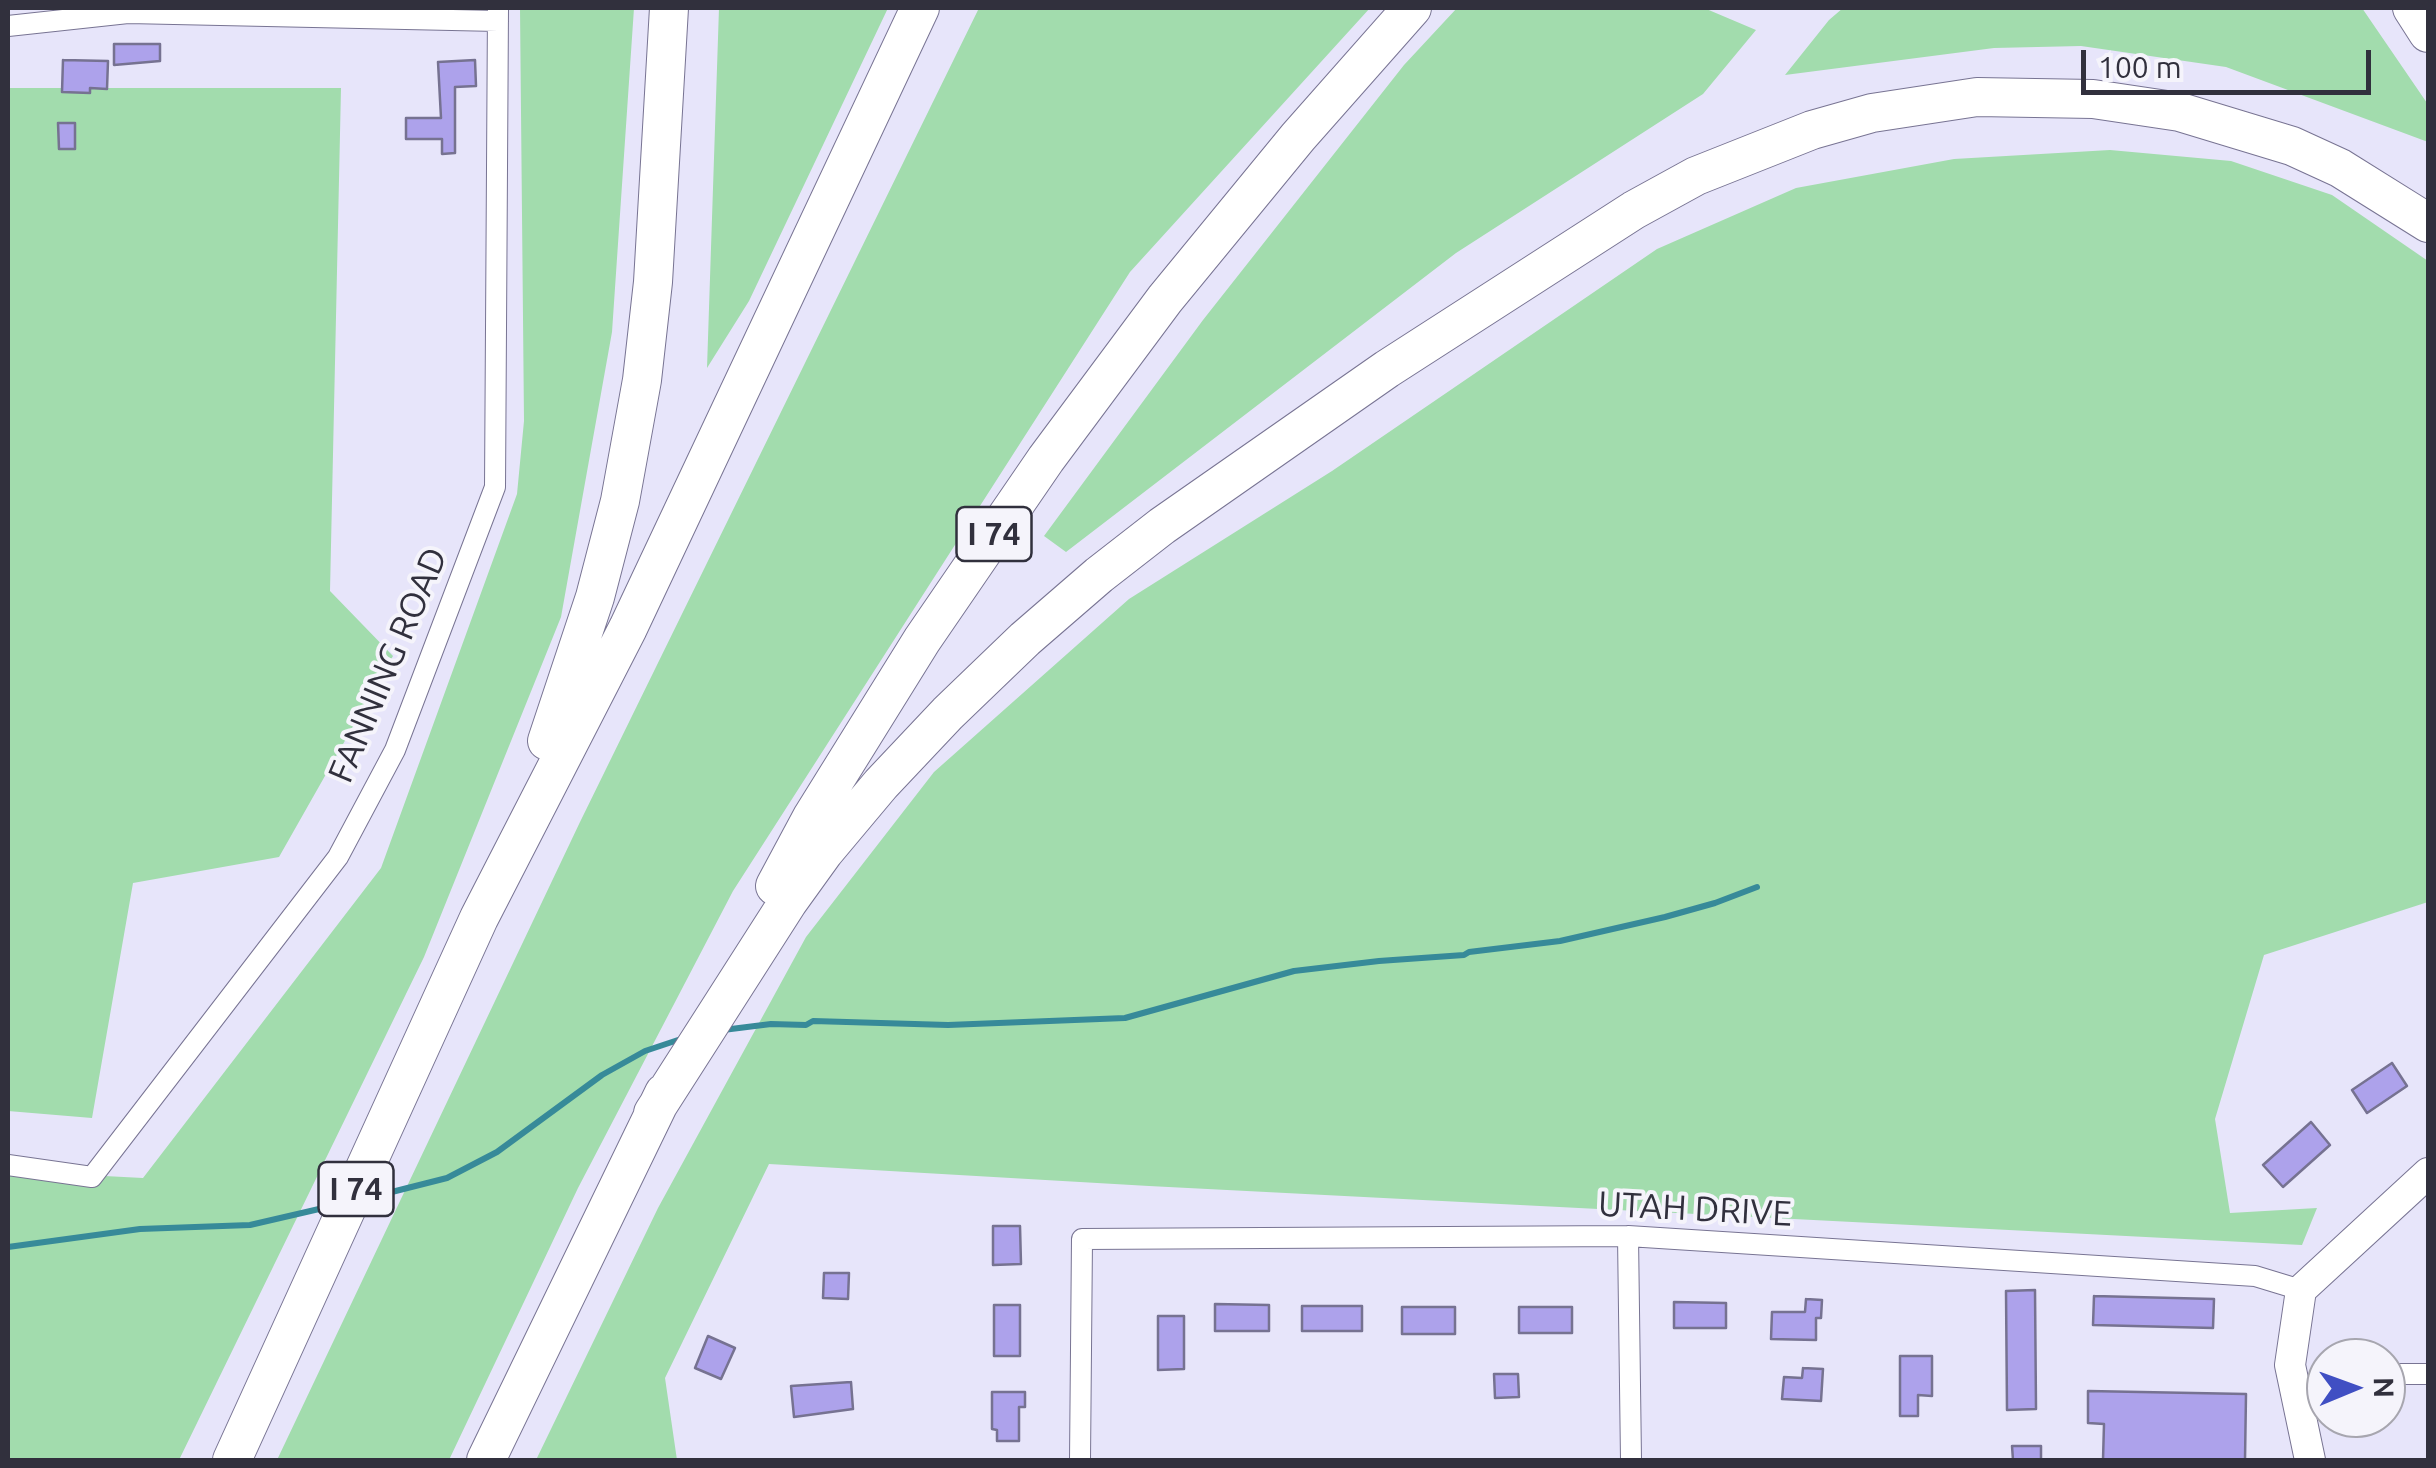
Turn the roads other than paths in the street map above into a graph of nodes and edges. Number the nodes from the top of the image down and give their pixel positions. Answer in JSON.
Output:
{"nodes":[{"id":1,"x":669,"y":8,"type":"edge"},
{"id":2,"x":920,"y":8,"type":"edge"},
{"id":3,"x":1412,"y":8,"type":"edge"},
{"id":4,"x":2412,"y":8,"type":"edge"},
{"id":5,"x":498,"y":14,"type":"edge"},
{"id":6,"x":8,"y":26,"type":"edge"},
{"id":7,"x":2428,"y":33,"type":"edge"},
{"id":8,"x":2428,"y":222,"type":"edge"},
{"id":9,"x":479,"y":918,"type":"junction"},
{"id":10,"x":653,"y":1113,"type":"junction"},
{"id":11,"x":8,"y":1165,"type":"edge"},
{"id":12,"x":2428,"y":1173,"type":"edge"},
{"id":13,"x":1628,"y":1236,"type":"junction"},
{"id":14,"x":2302,"y":1290,"type":"junction"},
{"id":15,"x":232,"y":1460,"type":"edge"},
{"id":16,"x":486,"y":1460,"type":"edge"},
{"id":17,"x":1080,"y":1460,"type":"edge"},
{"id":18,"x":1631,"y":1460,"type":"edge"},
{"id":19,"x":2310,"y":1460,"type":"edge"}],
"edges":[{"from":1,"to":9,"type":"highway","number":"I 74"},
{"from":2,"to":9,"type":"highway"},
{"from":3,"to":10,"type":"highway","number":"I 74"},
{"from":4,"to":7,"type":"highway"},
{"from":5,"to":6,"type":"street"},
{"from":5,"to":11,"type":"street","name":"FANNING ROAD"},
{"from":8,"to":10,"type":"highway"},
{"from":9,"to":15,"type":"highway","number":"I 74"},
{"from":10,"to":16,"type":"highway","number":"I 74"},
{"from":12,"to":14,"type":"street"},
{"from":13,"to":14,"type":"street","name":"UTAH DRIVE"},
{"from":13,"to":17,"type":"street","name":"UTAH DRIVE"},
{"from":13,"to":18,"type":"street"},
{"from":14,"to":19,"type":"street"}]}
